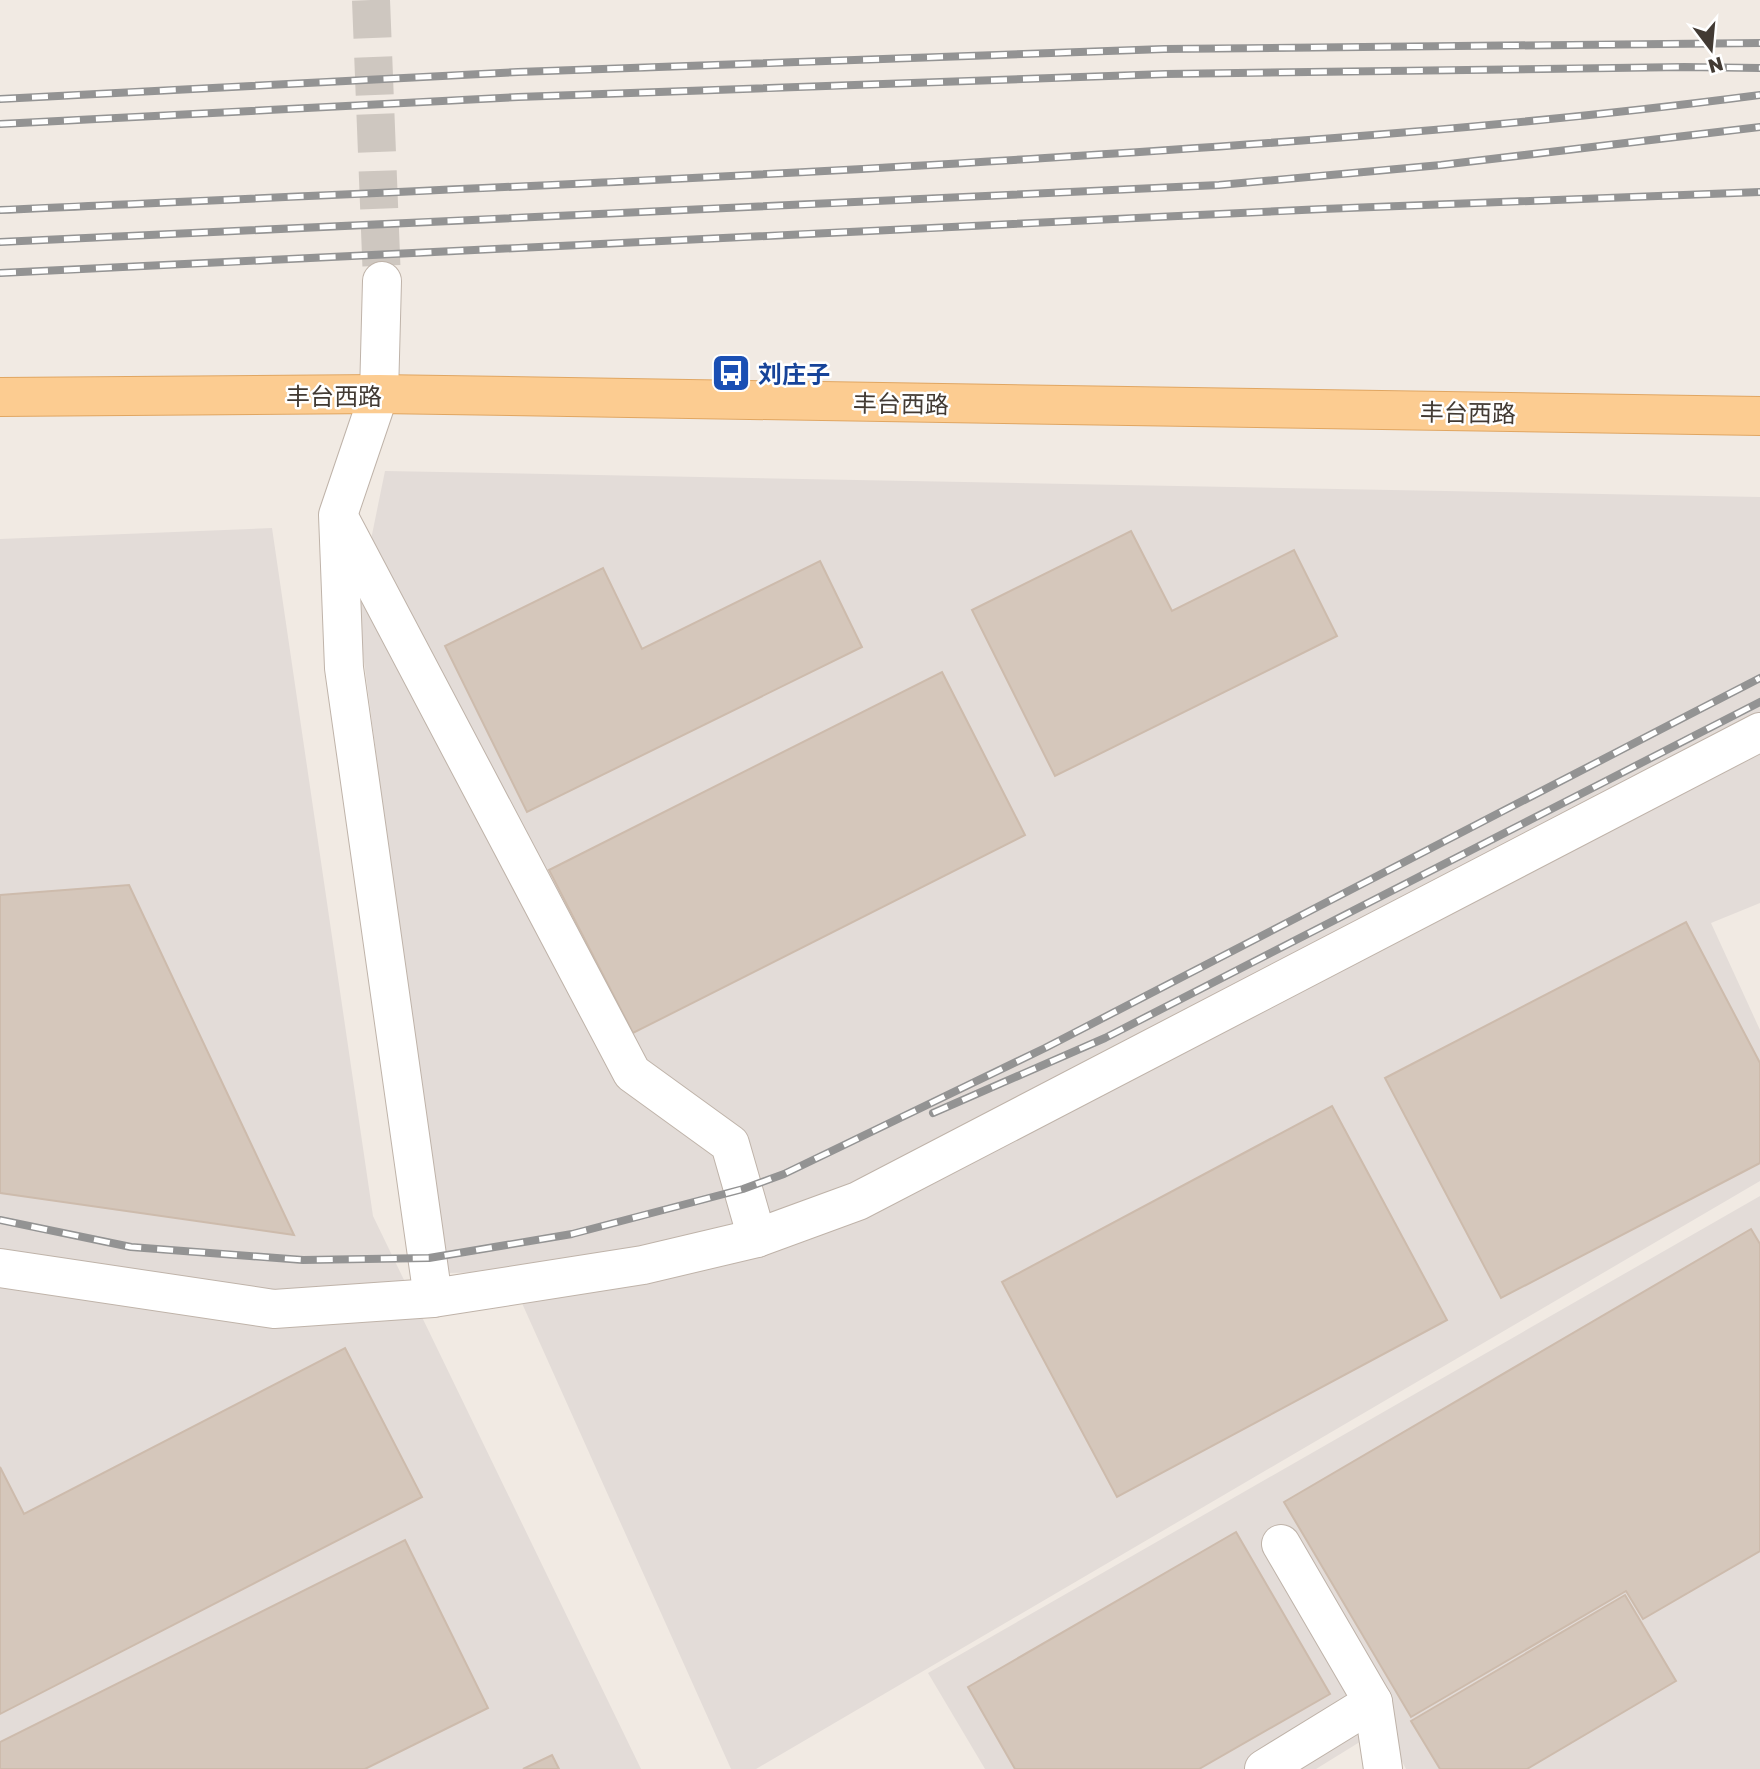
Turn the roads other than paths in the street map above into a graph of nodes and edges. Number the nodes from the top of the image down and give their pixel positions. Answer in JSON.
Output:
{"nodes":[{"id":1,"x":382,"y":281,"type":"tunnel mouth"},
{"id":2,"x":379,"y":394,"type":"junction"},
{"id":3,"x":0,"y":397,"type":"edge"},
{"id":4,"x":1760,"y":416,"type":"edge"},
{"id":5,"x":338,"y":515,"type":"junction"},
{"id":6,"x":1760,"y":732,"type":"edge"},
{"id":7,"x":757,"y":1238,"type":"junction"},
{"id":8,"x":0,"y":1268,"type":"edge"},
{"id":9,"x":433,"y":1298,"type":"junction"},
{"id":10,"x":1281,"y":1544,"type":"dead end"},
{"id":11,"x":1373,"y":1702,"type":"junction"},
{"id":12,"x":1264,"y":1769,"type":"edge"},
{"id":13,"x":1383,"y":1769,"type":"edge"}],
"edges":[{"from":1,"to":2,"type":"street"},
{"from":2,"to":3,"type":"main road","name":"丰台西路"},
{"from":2,"to":4,"type":"main road","name":"丰台西路"},
{"from":2,"to":5,"type":"street"},
{"from":5,"to":7,"type":"street"},
{"from":5,"to":9,"type":"street"},
{"from":6,"to":7,"type":"street"},
{"from":7,"to":9,"type":"street"},
{"from":8,"to":9,"type":"street"},
{"from":10,"to":11,"type":"street"},
{"from":11,"to":12,"type":"street"},
{"from":11,"to":13,"type":"street"}]}
